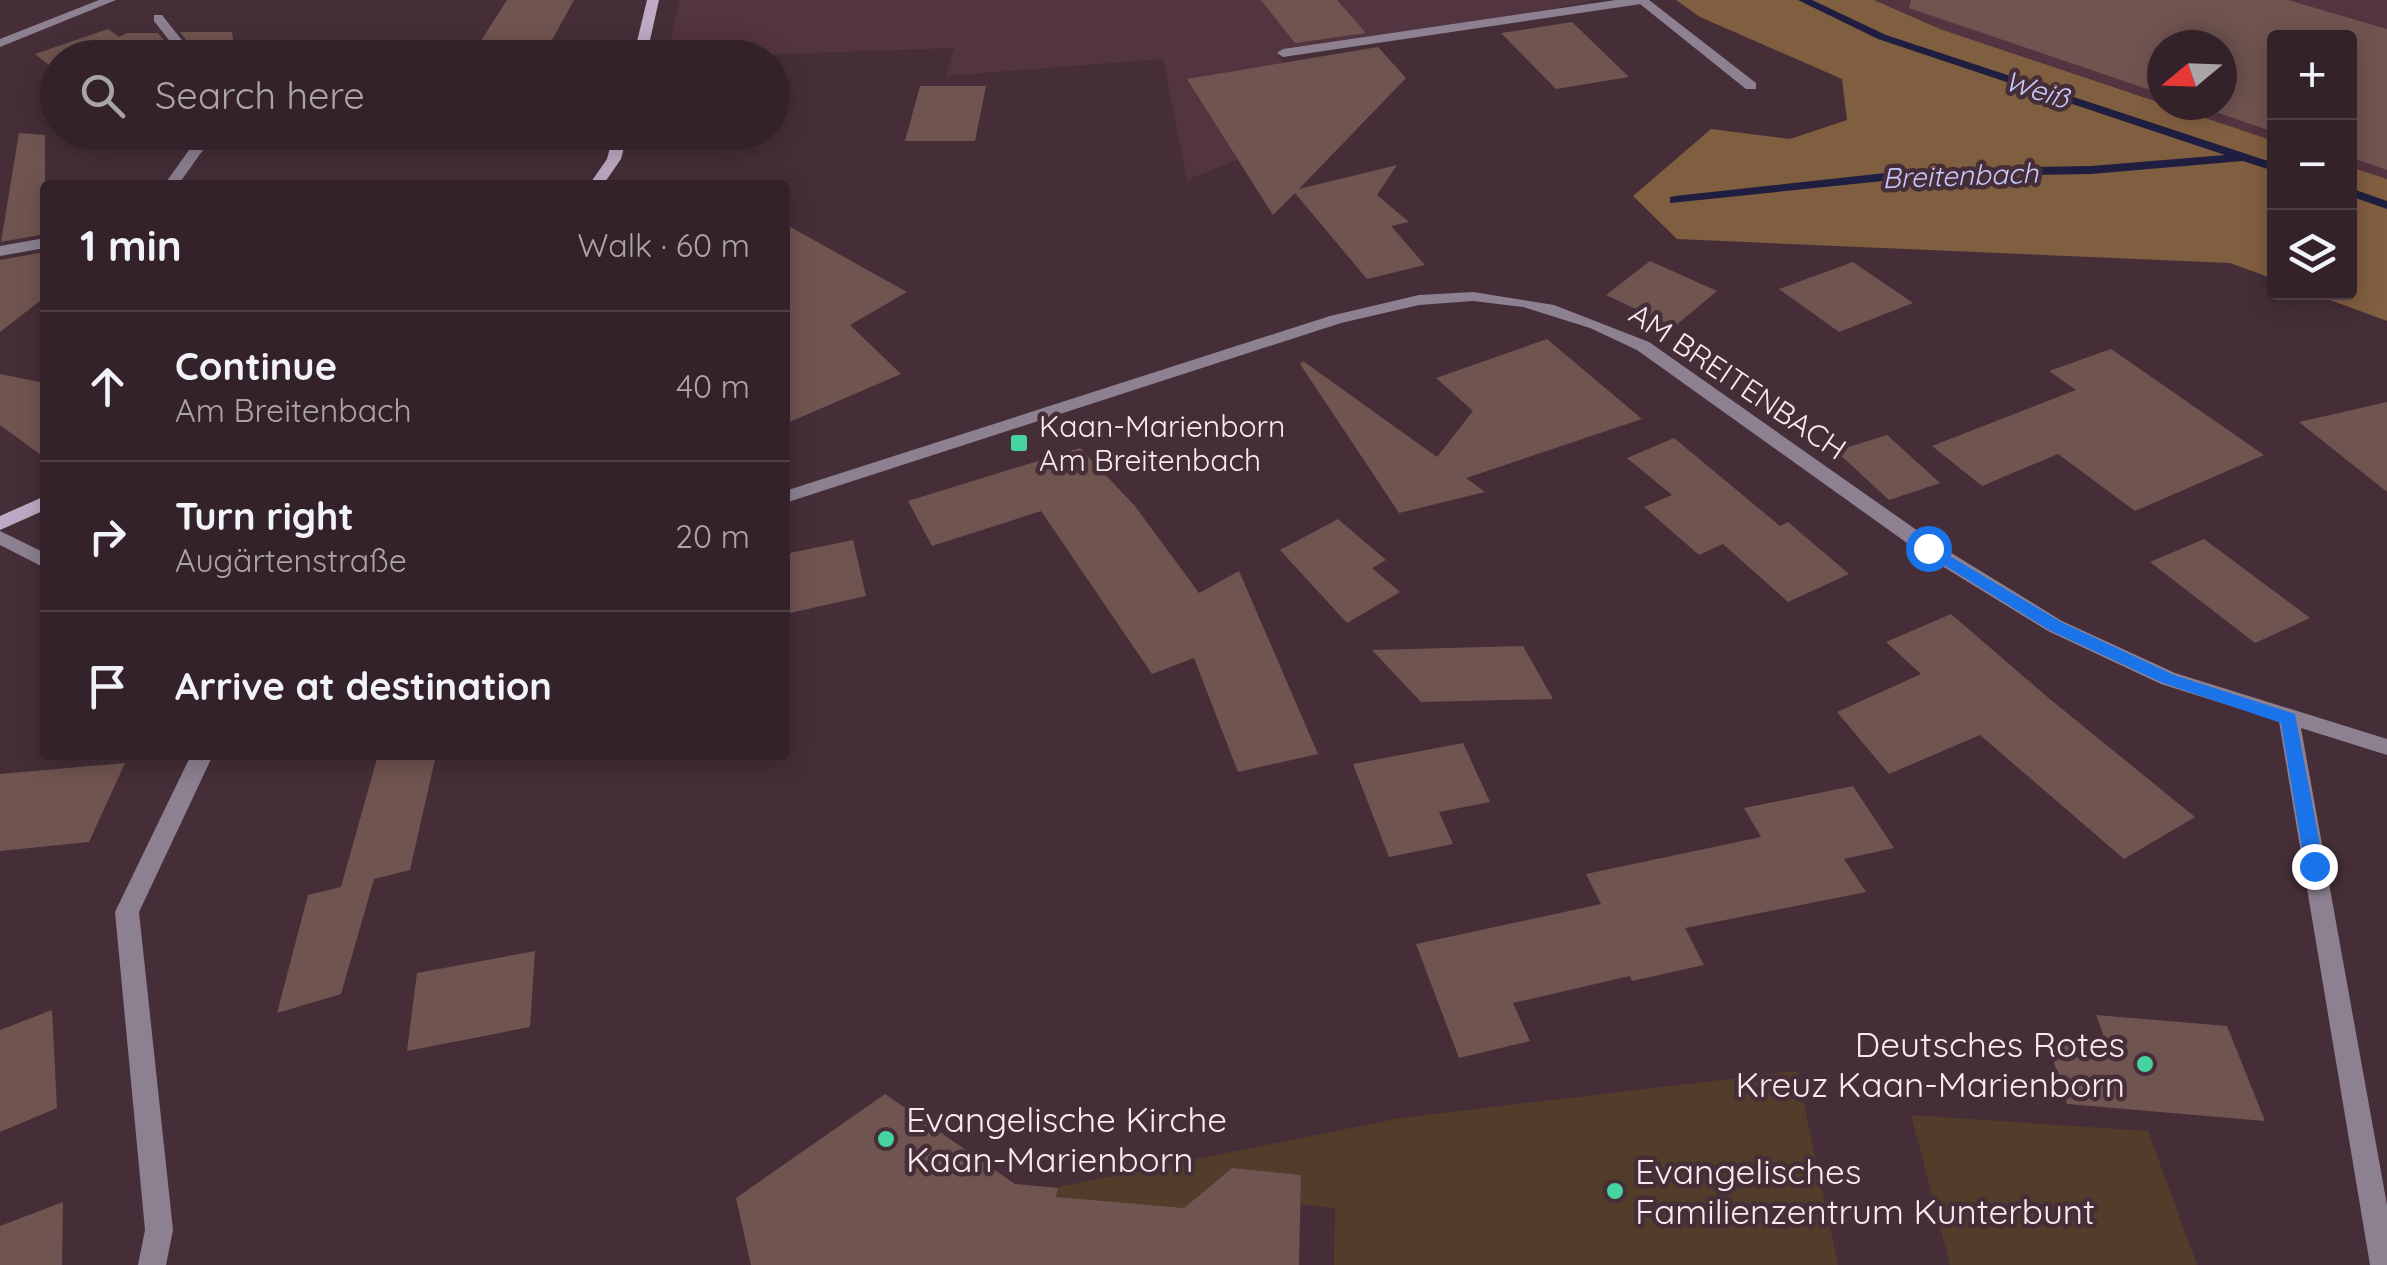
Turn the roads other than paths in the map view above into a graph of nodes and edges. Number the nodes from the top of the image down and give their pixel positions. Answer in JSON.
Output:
{"nodes":[{"id":1,"x":110,"y":0,"type":"edge"},
{"id":2,"x":652,"y":0,"type":"edge"},
{"id":3,"x":1641,"y":0,"type":"edge"},
{"id":4,"x":158,"y":18,"type":"dead end"},
{"id":5,"x":176,"y":40,"type":"edge"},
{"id":6,"x":643,"y":40,"type":"edge"},
{"id":7,"x":0,"y":43,"type":"edge"},
{"id":8,"x":1283,"y":53,"type":"dead end"},
{"id":9,"x":1752,"y":86,"type":"dead end"},
{"id":10,"x":196,"y":150,"type":"edge"},
{"id":11,"x":616,"y":150,"type":"edge"},
{"id":12,"x":174,"y":180,"type":"edge"},
{"id":13,"x":599,"y":180,"type":"edge"},
{"id":14,"x":40,"y":244,"type":"edge"},
{"id":15,"x":0,"y":251,"type":"edge"},
{"id":16,"x":790,"y":495,"type":"edge"},
{"id":17,"x":40,"y":504,"type":"edge"},
{"id":18,"x":0,"y":524,"type":"edge"},
{"id":19,"x":0,"y":537,"type":"edge"},
{"id":20,"x":40,"y":558,"type":"edge"},
{"id":21,"x":2289,"y":719,"type":"junction"},
{"id":22,"x":2387,"y":748,"type":"edge"},
{"id":23,"x":200,"y":760,"type":"edge"},
{"id":24,"x":152,"y":1265,"type":"edge"},
{"id":25,"x":2384,"y":1265,"type":"edge"}],
"edges":[{"from":1,"to":7,"type":"street"},
{"from":2,"to":6,"type":"main road"},
{"from":3,"to":8,"type":"street"},
{"from":3,"to":9,"type":"street"},
{"from":4,"to":5,"type":"street"},
{"from":10,"to":12,"type":"street"},
{"from":11,"to":13,"type":"main road"},
{"from":14,"to":15,"type":"street"},
{"from":16,"to":21,"type":"street","name":"AM BREITENBACH"},
{"from":17,"to":18,"type":"main road"},
{"from":19,"to":20,"type":"street"},
{"from":21,"to":22,"type":"street","name":"AM BREITENBACH"},
{"from":21,"to":25,"type":"street"},
{"from":23,"to":24,"type":"street"}]}
